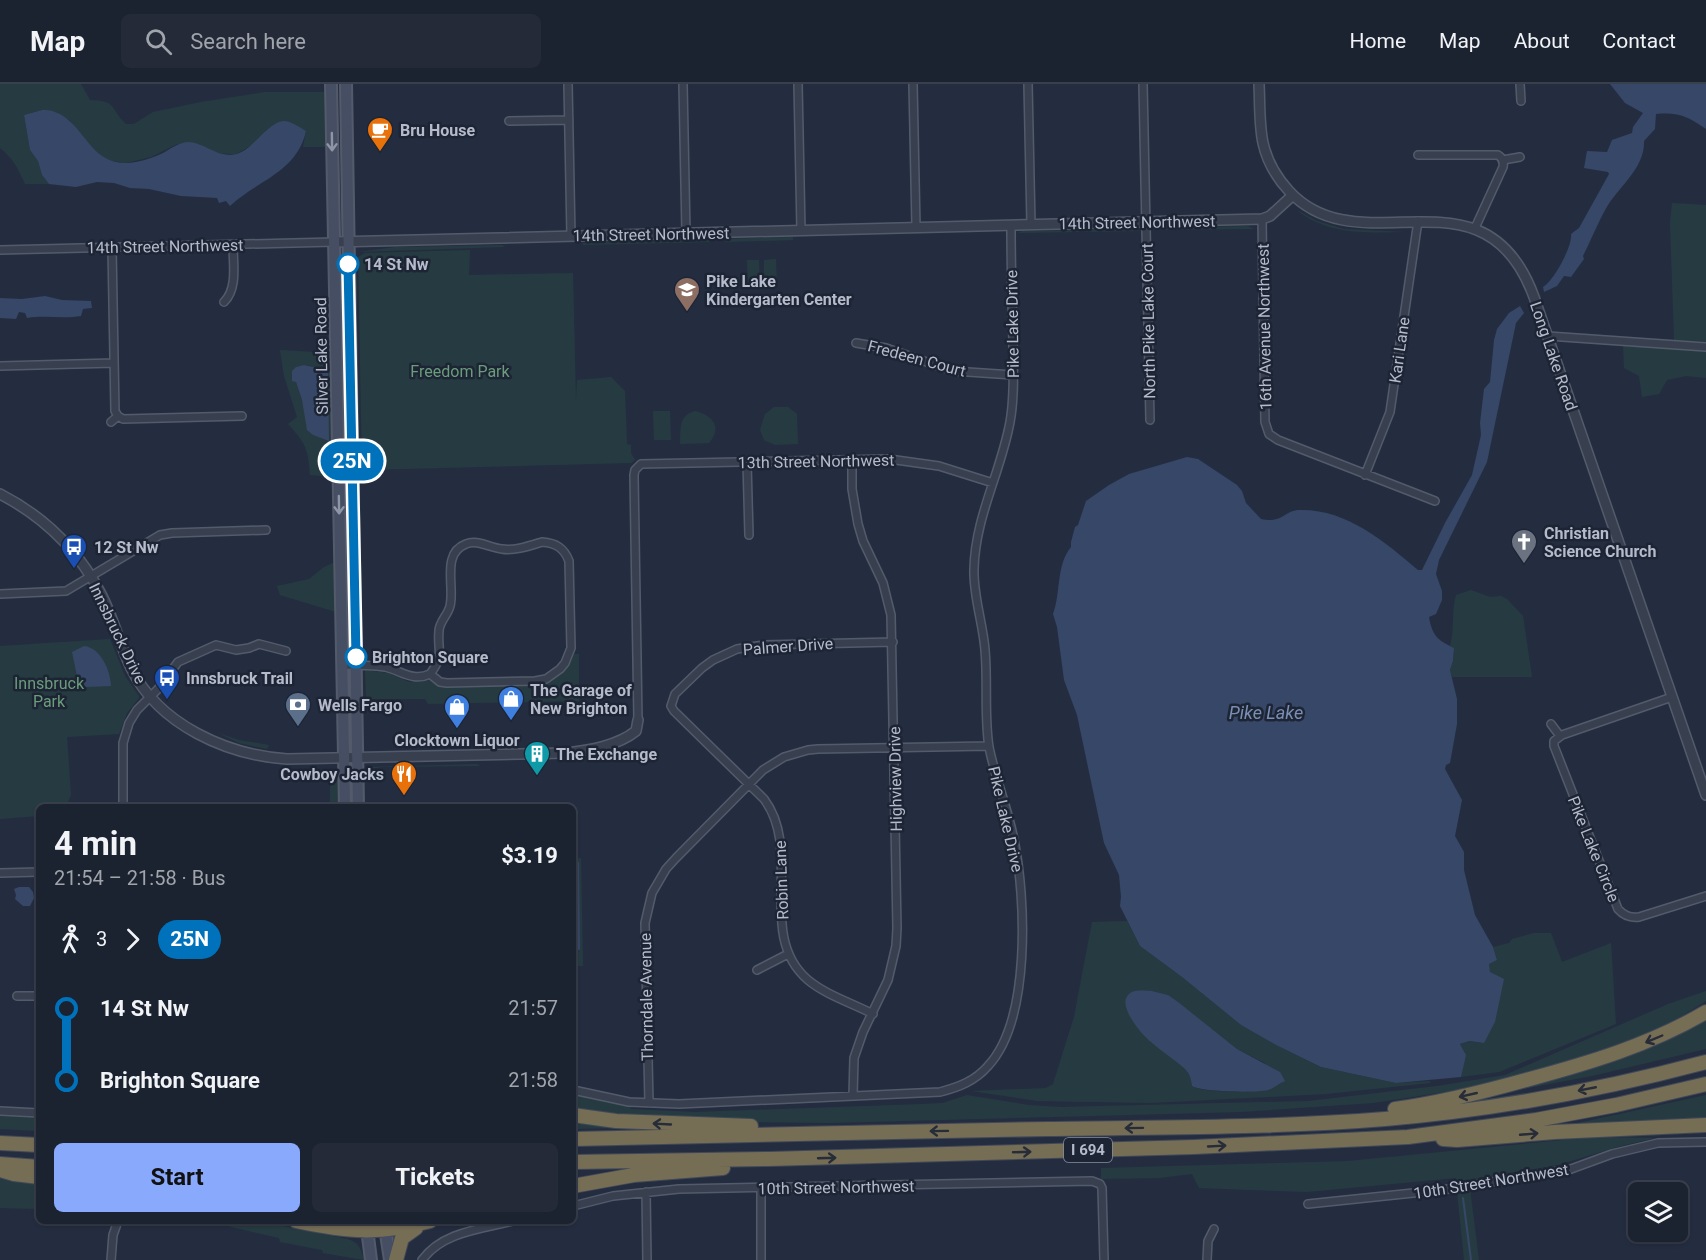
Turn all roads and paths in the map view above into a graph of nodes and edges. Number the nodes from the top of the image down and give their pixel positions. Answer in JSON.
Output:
{"nodes":[{"id":1,"x":331,"y":84,"type":"edge"},
{"id":2,"x":346,"y":84,"type":"edge"},
{"id":3,"x":568,"y":84,"type":"edge"},
{"id":4,"x":683,"y":84,"type":"edge"},
{"id":5,"x":798,"y":84,"type":"edge"},
{"id":6,"x":913,"y":84,"type":"edge"},
{"id":7,"x":1028,"y":84,"type":"edge"},
{"id":8,"x":1143,"y":84,"type":"edge"},
{"id":9,"x":1259,"y":84,"type":"edge"},
{"id":10,"x":1520,"y":84,"type":"edge"},
{"id":11,"x":1521,"y":101,"type":"dead end"},
{"id":12,"x":568,"y":120,"type":"junction"},
{"id":13,"x":509,"y":121,"type":"dead end"},
{"id":14,"x":1419,"y":155,"type":"dead end"},
{"id":15,"x":1520,"y":157,"type":"dead end"},
{"id":16,"x":1503,"y":160,"type":"junction"},
{"id":17,"x":1293,"y":195,"type":"junction"},
{"id":18,"x":1262,"y":219,"type":"junction"},
{"id":19,"x":1418,"y":221,"type":"junction"},
{"id":20,"x":1146,"y":222,"type":"junction"},
{"id":21,"x":1031,"y":224,"type":"junction"},
{"id":22,"x":1011,"y":225,"type":"junction"},
{"id":23,"x":916,"y":227,"type":"junction"},
{"id":24,"x":1475,"y":228,"type":"junction"},
{"id":25,"x":801,"y":230,"type":"junction"},
{"id":26,"x":687,"y":233,"type":"junction"},
{"id":27,"x":571,"y":236,"type":"junction"},
{"id":28,"x":334,"y":242,"type":"junction"},
{"id":29,"x":348,"y":242,"type":"junction"},
{"id":30,"x":233,"y":245,"type":"junction"},
{"id":31,"x":112,"y":248,"type":"junction"},
{"id":32,"x":0,"y":250,"type":"edge"},
{"id":33,"x":224,"y":302,"type":"dead end"},
{"id":34,"x":1548,"y":336,"type":"junction"},
{"id":35,"x":856,"y":343,"type":"dead end"},
{"id":36,"x":1706,"y":347,"type":"edge"},
{"id":37,"x":114,"y":363,"type":"junction"},
{"id":38,"x":0,"y":366,"type":"edge"},
{"id":39,"x":1013,"y":375,"type":"junction"},
{"id":40,"x":118,"y":416,"type":"junction"},
{"id":41,"x":242,"y":416,"type":"dead end"},
{"id":42,"x":1150,"y":420,"type":"dead end"},
{"id":43,"x":111,"y":422,"type":"dead end"},
{"id":44,"x":852,"y":459,"type":"junction"},
{"id":45,"x":747,"y":462,"type":"junction"},
{"id":46,"x":1365,"y":475,"type":"junction"},
{"id":47,"x":993,"y":483,"type":"junction"},
{"id":48,"x":0,"y":494,"type":"edge"},
{"id":49,"x":1435,"y":501,"type":"dead end"},
{"id":50,"x":266,"y":530,"type":"dead end"},
{"id":51,"x":749,"y":535,"type":"dead end"},
{"id":52,"x":91,"y":576,"type":"junction"},
{"id":53,"x":0,"y":594,"type":"edge"},
{"id":54,"x":893,"y":642,"type":"junction"},
{"id":55,"x":286,"y":651,"type":"dead end"},
{"id":56,"x":342,"y":665,"type":"junction"},
{"id":57,"x":356,"y":665,"type":"junction"},
{"id":58,"x":430,"y":674,"type":"junction"},
{"id":59,"x":150,"y":696,"type":"junction"},
{"id":60,"x":1671,"y":697,"type":"junction"},
{"id":61,"x":671,"y":706,"type":"joint"},
{"id":62,"x":638,"y":720,"type":"joint"},
{"id":63,"x":1551,"y":724,"type":"dead end"},
{"id":64,"x":1560,"y":736,"type":"junction"},
{"id":65,"x":989,"y":746,"type":"junction"},
{"id":66,"x":894,"y":748,"type":"junction"},
{"id":67,"x":344,"y":758,"type":"junction"},
{"id":68,"x":357,"y":758,"type":"junction"},
{"id":69,"x":1702,"y":773,"type":"edge"},
{"id":70,"x":749,"y":784,"type":"junction"},
{"id":71,"x":1706,"y":795,"type":"edge"},
{"id":72,"x":123,"y":804,"type":"edge"},
{"id":73,"x":345,"y":804,"type":"edge"},
{"id":74,"x":358,"y":804,"type":"edge"},
{"id":75,"x":36,"y":872,"type":"edge"},
{"id":76,"x":0,"y":873,"type":"edge"},
{"id":77,"x":1706,"y":896,"type":"edge"},
{"id":78,"x":788,"y":954,"type":"junction"},
{"id":79,"x":757,"y":970,"type":"dead end"},
{"id":80,"x":17,"y":996,"type":"dead end"},
{"id":81,"x":36,"y":996,"type":"edge"},
{"id":82,"x":1706,"y":1011,"type":"edge"},
{"id":83,"x":873,"y":1014,"type":"junction"},
{"id":84,"x":1706,"y":1062,"type":"edge"},
{"id":85,"x":1706,"y":1084,"type":"edge"},
{"id":86,"x":576,"y":1091,"type":"edge"},
{"id":87,"x":853,"y":1096,"type":"junction"},
{"id":88,"x":649,"y":1103,"type":"junction"},
{"id":89,"x":0,"y":1111,"type":"edge"},
{"id":90,"x":36,"y":1113,"type":"edge"},
{"id":91,"x":576,"y":1115,"type":"edge"},
{"id":92,"x":1706,"y":1125,"type":"edge"},
{"id":93,"x":1193,"y":1127,"type":"junction"},
{"id":94,"x":804,"y":1134,"type":"junction"},
{"id":95,"x":36,"y":1137,"type":"edge"},
{"id":96,"x":1408,"y":1137,"type":"junction"},
{"id":97,"x":0,"y":1138,"type":"edge"},
{"id":98,"x":576,"y":1139,"type":"edge"},
{"id":99,"x":1706,"y":1142,"type":"edge"},
{"id":100,"x":0,"y":1143,"type":"edge"},
{"id":101,"x":36,"y":1145,"type":"edge"},
{"id":102,"x":769,"y":1159,"type":"junction"},
{"id":103,"x":576,"y":1162,"type":"edge"},
{"id":104,"x":0,"y":1164,"type":"edge"},
{"id":105,"x":36,"y":1167,"type":"edge"},
{"id":106,"x":0,"y":1170,"type":"edge"},
{"id":107,"x":36,"y":1177,"type":"edge"},
{"id":108,"x":576,"y":1185,"type":"edge"},
{"id":109,"x":761,"y":1189,"type":"junction"},
{"id":110,"x":646,"y":1192,"type":"junction"},
{"id":111,"x":1308,"y":1204,"type":"dead end"},
{"id":112,"x":576,"y":1205,"type":"edge"},
{"id":113,"x":117,"y":1224,"type":"edge"},
{"id":114,"x":311,"y":1224,"type":"edge"},
{"id":115,"x":406,"y":1224,"type":"edge"},
{"id":116,"x":425,"y":1224,"type":"edge"},
{"id":117,"x":501,"y":1224,"type":"edge"},
{"id":118,"x":366,"y":1226,"type":"edge"},
{"id":119,"x":385,"y":1226,"type":"edge"},
{"id":120,"x":1214,"y":1229,"type":"dead end"},
{"id":121,"x":111,"y":1260,"type":"edge"},
{"id":122,"x":371,"y":1260,"type":"edge"},
{"id":123,"x":390,"y":1260,"type":"edge"},
{"id":124,"x":396,"y":1260,"type":"edge"},
{"id":125,"x":422,"y":1260,"type":"edge"},
{"id":126,"x":647,"y":1260,"type":"edge"},
{"id":127,"x":761,"y":1260,"type":"edge"},
{"id":128,"x":1104,"y":1260,"type":"edge"},
{"id":129,"x":1207,"y":1260,"type":"edge"}],
"edges":[{"from":1,"to":28,"type":"main road","name":"Silver Lake Road","one_way":true},
{"from":2,"to":29,"type":"main road"},
{"from":3,"to":12,"type":"street"},
{"from":4,"to":26,"type":"street"},
{"from":5,"to":25,"type":"street"},
{"from":6,"to":23,"type":"street"},
{"from":7,"to":21,"type":"street"},
{"from":8,"to":20,"type":"street","name":"North Pike Lake Court"},
{"from":9,"to":17,"type":"street","name":"Long Lake Road"},
{"from":10,"to":11,"type":"street"},
{"from":12,"to":13,"type":"street"},
{"from":12,"to":27,"type":"street"},
{"from":14,"to":16,"type":"street"},
{"from":15,"to":16,"type":"street"},
{"from":16,"to":24,"type":"street"},
{"from":17,"to":18,"type":"street"},
{"from":17,"to":19,"type":"street","name":"Long Lake Road"},
{"from":18,"to":20,"type":"street","name":"14th Street Northwest"},
{"from":18,"to":46,"type":"street","name":"16th Avenue Northwest"},
{"from":19,"to":24,"type":"street","name":"Long Lake Road"},
{"from":19,"to":46,"type":"street","name":"Kari Lane"},
{"from":20,"to":21,"type":"street","name":"14th Street Northwest"},
{"from":20,"to":42,"type":"street","name":"North Pike Lake Court"},
{"from":21,"to":22,"type":"street","name":"14th Street Northwest"},
{"from":22,"to":23,"type":"street","name":"14th Street Northwest"},
{"from":22,"to":39,"type":"street","name":"Pike Lake Drive"},
{"from":23,"to":25,"type":"street","name":"14th Street Northwest"},
{"from":24,"to":34,"type":"street","name":"Long Lake Road"},
{"from":25,"to":26,"type":"street","name":"14th Street Northwest"},
{"from":26,"to":27,"type":"street","name":"14th Street Northwest"},
{"from":27,"to":29,"type":"street","name":"14th Street Northwest"},
{"from":28,"to":29,"type":"street","name":"14th Street Northwest"},
{"from":28,"to":30,"type":"street","name":"14th Street Northwest"},
{"from":28,"to":56,"type":"main road","name":"Silver Lake Road","one_way":true},
{"from":29,"to":57,"type":"main road"},
{"from":30,"to":31,"type":"street","name":"14th Street Northwest"},
{"from":30,"to":33,"type":"street"},
{"from":31,"to":32,"type":"street","name":"14th Street Northwest"},
{"from":31,"to":37,"type":"street"},
{"from":34,"to":36,"type":"street"},
{"from":34,"to":60,"type":"street","name":"Long Lake Road"},
{"from":35,"to":39,"type":"street","name":"Fredeen Court"},
{"from":37,"to":38,"type":"street"},
{"from":37,"to":40,"type":"street"},
{"from":39,"to":47,"type":"street","name":"Pike Lake Drive"},
{"from":40,"to":41,"type":"street"},
{"from":40,"to":43,"type":"street"},
{"from":44,"to":45,"type":"street","name":"13th Street Northwest"},
{"from":44,"to":47,"type":"street","name":"13th Street Northwest"},
{"from":44,"to":54,"type":"street","name":"Highview Drive"},
{"from":45,"to":51,"type":"street"},
{"from":45,"to":62,"type":"street","name":"13th Street Northwest"},
{"from":46,"to":49,"type":"street"},
{"from":47,"to":65,"type":"street","name":"Pike Lake Drive"},
{"from":48,"to":52,"type":"street","name":"Innsbruck Drive"},
{"from":50,"to":52,"type":"street"},
{"from":52,"to":53,"type":"street"},
{"from":52,"to":59,"type":"street","name":"Innsbruck Drive"},
{"from":54,"to":61,"type":"street","name":"Palmer Drive"},
{"from":54,"to":66,"type":"street","name":"Highview Drive"},
{"from":55,"to":59,"type":"street"},
{"from":56,"to":57,"type":"street"},
{"from":56,"to":67,"type":"main road","name":"Silver Lake Road"},
{"from":57,"to":58,"type":"street"},
{"from":57,"to":68,"type":"main road"},
{"from":58,"to":58,"type":"street"},
{"from":59,"to":67,"type":"street","name":"Innsbruck Drive"},
{"from":59,"to":72,"type":"street"},
{"from":60,"to":64,"type":"street"},
{"from":60,"to":69,"type":"street","name":"Long Lake Road"},
{"from":61,"to":70,"type":"street","name":"Robin Lane"},
{"from":62,"to":68,"type":"street"},
{"from":63,"to":64,"type":"street"},
{"from":64,"to":77,"type":"street","name":"Pike Lake Circle"},
{"from":65,"to":66,"type":"street","name":"Thorndale Avenue"},
{"from":65,"to":87,"type":"street","name":"Pike Lake Drive"},
{"from":66,"to":70,"type":"street","name":"Thorndale Avenue"},
{"from":66,"to":83,"type":"street","name":"Highview Drive"},
{"from":67,"to":68,"type":"street","name":"Innsbruck Drive"},
{"from":67,"to":73,"type":"main road","name":"Silver Lake Road"},
{"from":68,"to":74,"type":"main road"},
{"from":69,"to":71,"type":"street","name":"Long Lake Road"},
{"from":70,"to":78,"type":"street","name":"Robin Lane"},
{"from":70,"to":88,"type":"street","name":"Thorndale Avenue"},
{"from":75,"to":76,"type":"street"},
{"from":78,"to":79,"type":"street"},
{"from":78,"to":83,"type":"street","name":"Robin Lane"},
{"from":80,"to":81,"type":"street"},
{"from":82,"to":93,"type":"highway","one_way":true},
{"from":83,"to":87,"type":"street","name":"Highview Drive"},
{"from":84,"to":93,"type":"highway","number":"I 694","one_way":true},
{"from":85,"to":96,"type":"highway","number":"I 694"},
{"from":86,"to":88,"type":"street","name":"Pike Lake Drive"},
{"from":87,"to":88,"type":"street","name":"Pike Lake Drive"},
{"from":89,"to":90,"type":"street"},
{"from":94,"to":91,"type":"highway","one_way":true},
{"from":96,"to":92,"type":"highway","one_way":true},
{"from":93,"to":94,"type":"highway","number":"I 694","one_way":true},
{"from":94,"to":98,"type":"highway","number":"I 694"},
{"from":95,"to":97,"type":"highway"},
{"from":102,"to":96,"type":"highway","number":"I 694","one_way":true},
{"from":99,"to":111,"type":"street","name":"10th Street Northwest"},
{"from":100,"to":101,"type":"highway"},
{"from":102,"to":103,"type":"highway","number":"I 694"},
{"from":102,"to":108,"type":"highway"},
{"from":104,"to":105,"type":"highway"},
{"from":106,"to":107,"type":"highway"},
{"from":109,"to":110,"type":"street","name":"10th Street Northwest"},
{"from":109,"to":127,"type":"street"},
{"from":109,"to":128,"type":"street","name":"10th Street Northwest"},
{"from":110,"to":112,"type":"street","name":"10th Street Northwest"},
{"from":110,"to":126,"type":"street"},
{"from":113,"to":121,"type":"street"},
{"from":114,"to":118,"type":"highway"},
{"from":115,"to":119,"type":"highway"},
{"from":116,"to":124,"type":"highway"},
{"from":117,"to":125,"type":"street"},
{"from":118,"to":119,"type":"highway"},
{"from":118,"to":122,"type":"main road"},
{"from":119,"to":123,"type":"main road"},
{"from":120,"to":129,"type":"street"}]}
